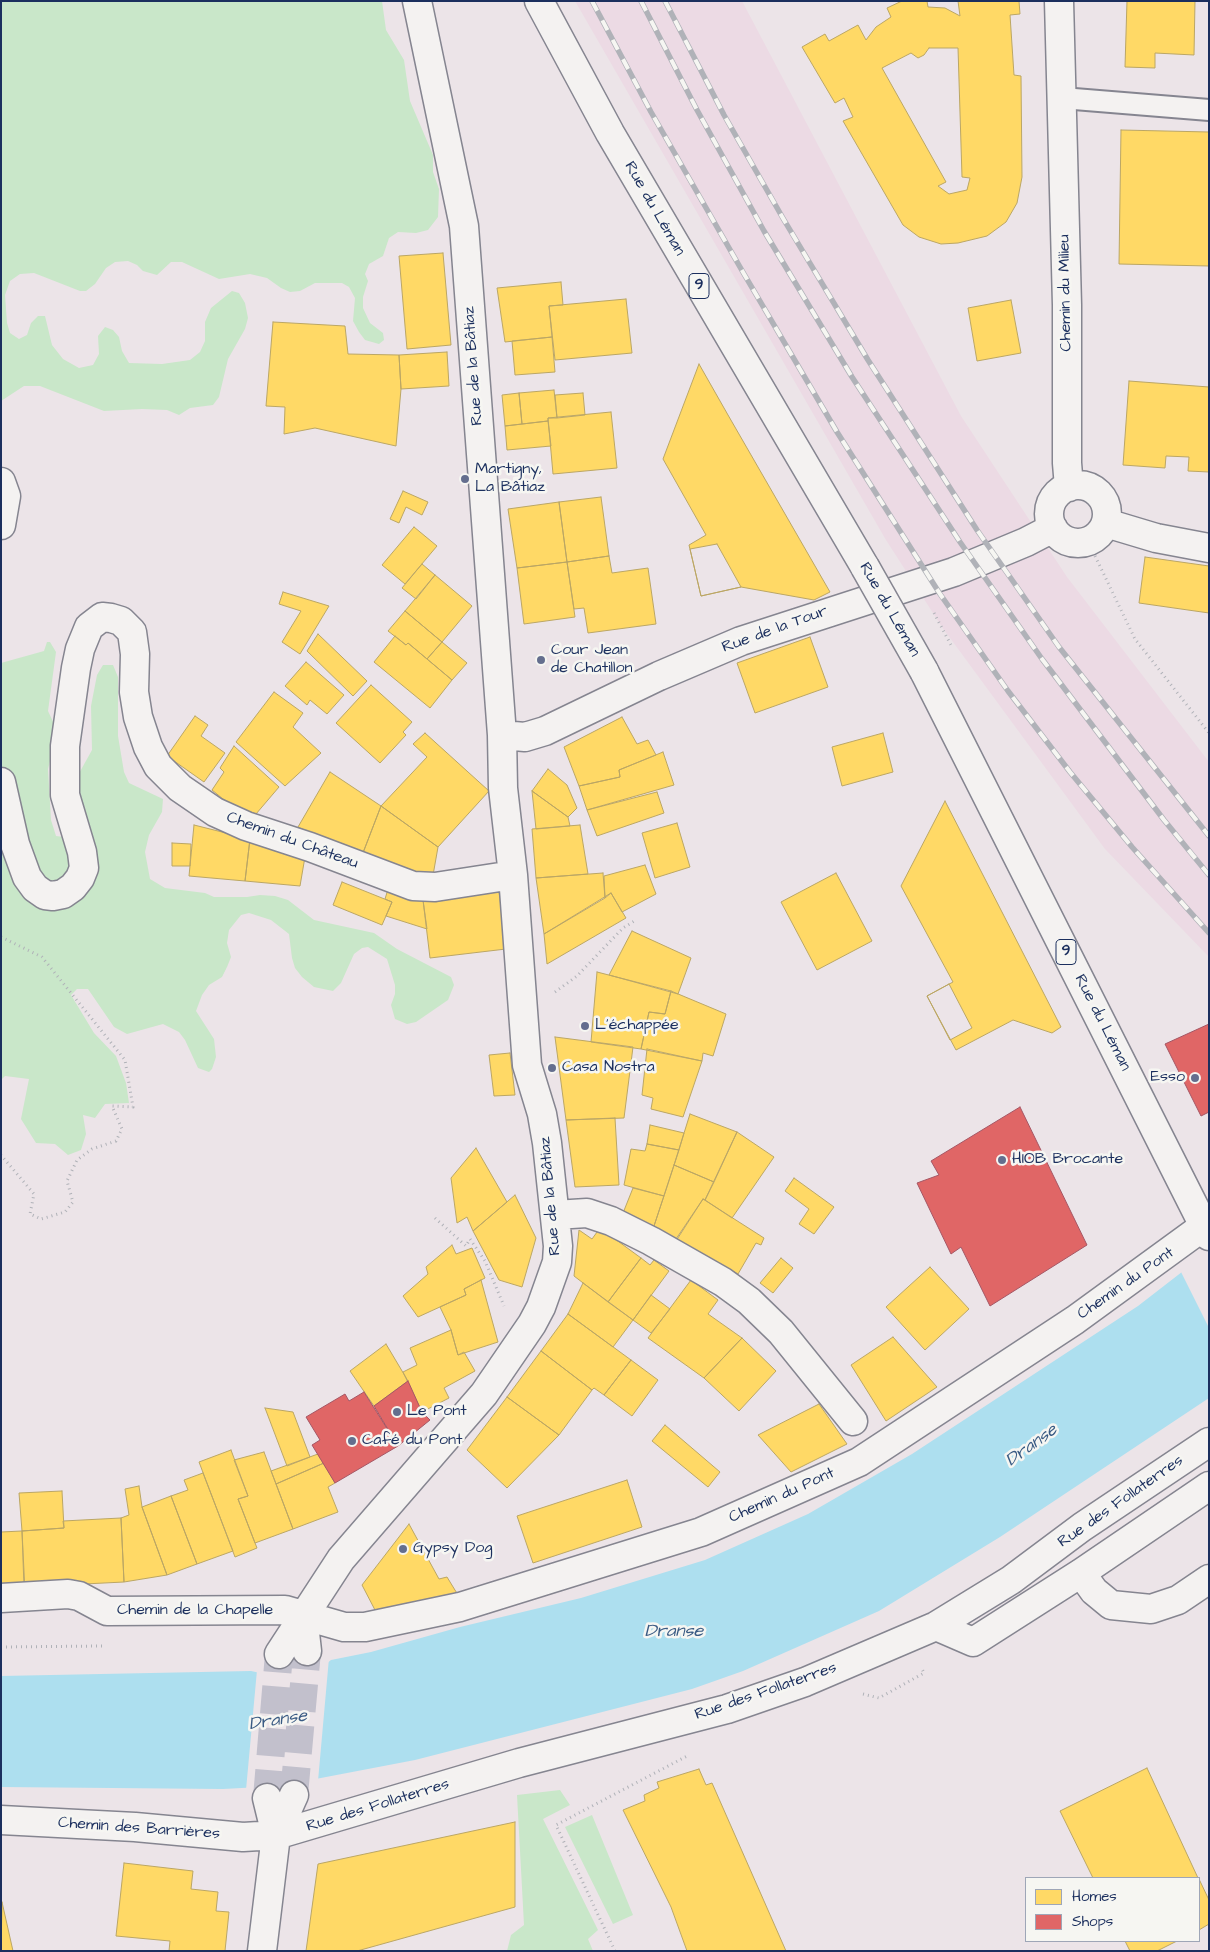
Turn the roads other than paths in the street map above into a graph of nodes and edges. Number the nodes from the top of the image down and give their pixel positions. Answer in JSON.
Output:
{"nodes":[{"id":1,"x":417,"y":1,"type":"edge"},
{"id":2,"x":539,"y":1,"type":"edge"},
{"id":3,"x":1059,"y":1,"type":"edge"},
{"id":4,"x":1062,"y":98,"type":"junction"},
{"id":5,"x":1209,"y":110,"type":"edge"},
{"id":6,"x":1,"y":482,"type":"edge"},
{"id":7,"x":1069,"y":487,"type":"junction"},
{"id":8,"x":1,"y":525,"type":"edge"},
{"id":9,"x":1053,"y":528,"type":"junction"},
{"id":10,"x":1098,"y":532,"type":"junction"},
{"id":11,"x":1209,"y":548,"type":"edge"},
{"id":12,"x":502,"y":735,"type":"junction"},
{"id":13,"x":1,"y":782,"type":"edge"},
{"id":14,"x":513,"y":875,"type":"junction"},
{"id":15,"x":555,"y":1215,"type":"junction"},
{"id":16,"x":1207,"y":1232,"type":"edge"},
{"id":17,"x":853,"y":1422,"type":"dead end"},
{"id":18,"x":1209,"y":1442,"type":"edge"},
{"id":19,"x":1209,"y":1486,"type":"edge"},
{"id":20,"x":1081,"y":1573,"type":"junction"},
{"id":21,"x":1209,"y":1579,"type":"edge"},
{"id":22,"x":1,"y":1598,"type":"edge"},
{"id":23,"x":303,"y":1615,"type":"junction"},
{"id":24,"x":936,"y":1626,"type":"junction"},
{"id":25,"x":307,"y":1651,"type":"tunnel mouth"},
{"id":26,"x":279,"y":1654,"type":"tunnel mouth"},
{"id":27,"x":294,"y":1795,"type":"tunnel mouth"},
{"id":28,"x":267,"y":1798,"type":"tunnel mouth"},
{"id":29,"x":1,"y":1820,"type":"edge"},
{"id":30,"x":276,"y":1835,"type":"junction"},
{"id":31,"x":262,"y":1951,"type":"edge"}],
"edges":[{"from":1,"to":12,"type":"street","name":"Rue de la Bâtiaz"},
{"from":2,"to":16,"type":"street","name":"Rue du Léman","number":"9","bridge":true},
{"from":3,"to":4,"type":"street","name":"Chemin du Milieu"},
{"from":4,"to":5,"type":"lane"},
{"from":4,"to":7,"type":"street","name":"Chemin du Milieu"},
{"from":6,"to":8,"type":"street"},
{"from":7,"to":9,"type":"street"},
{"from":7,"to":10,"type":"street"},
{"from":9,"to":10,"type":"street"},
{"from":9,"to":12,"type":"street","name":"Rue de la Tour"},
{"from":10,"to":11,"type":"street"},
{"from":12,"to":14,"type":"street","name":"Rue de la Bâtiaz"},
{"from":13,"to":14,"type":"street","name":"Chemin du Château"},
{"from":14,"to":15,"type":"street","name":"Rue de la Bâtiaz"},
{"from":15,"to":17,"type":"street"},
{"from":15,"to":23,"type":"street","name":"Rue de la Bâtiaz"},
{"from":16,"to":23,"type":"street","name":"Chemin du Pont"},
{"from":18,"to":24,"type":"street","name":"Rue des Follaterres"},
{"from":19,"to":20,"type":"street"},
{"from":20,"to":21,"type":"street"},
{"from":20,"to":24,"type":"street"},
{"from":22,"to":23,"type":"street","name":"Chemin de la Chapelle"},
{"from":23,"to":25,"type":"street"},
{"from":23,"to":26,"type":"street","name":"Rue de la Bâtiaz"},
{"from":24,"to":30,"type":"street","name":"Rue des Follaterres"},
{"from":27,"to":30,"type":"street"},
{"from":28,"to":30,"type":"street"},
{"from":29,"to":30,"type":"street","name":"Chemin des Barrières"},
{"from":30,"to":31,"type":"street"}]}
